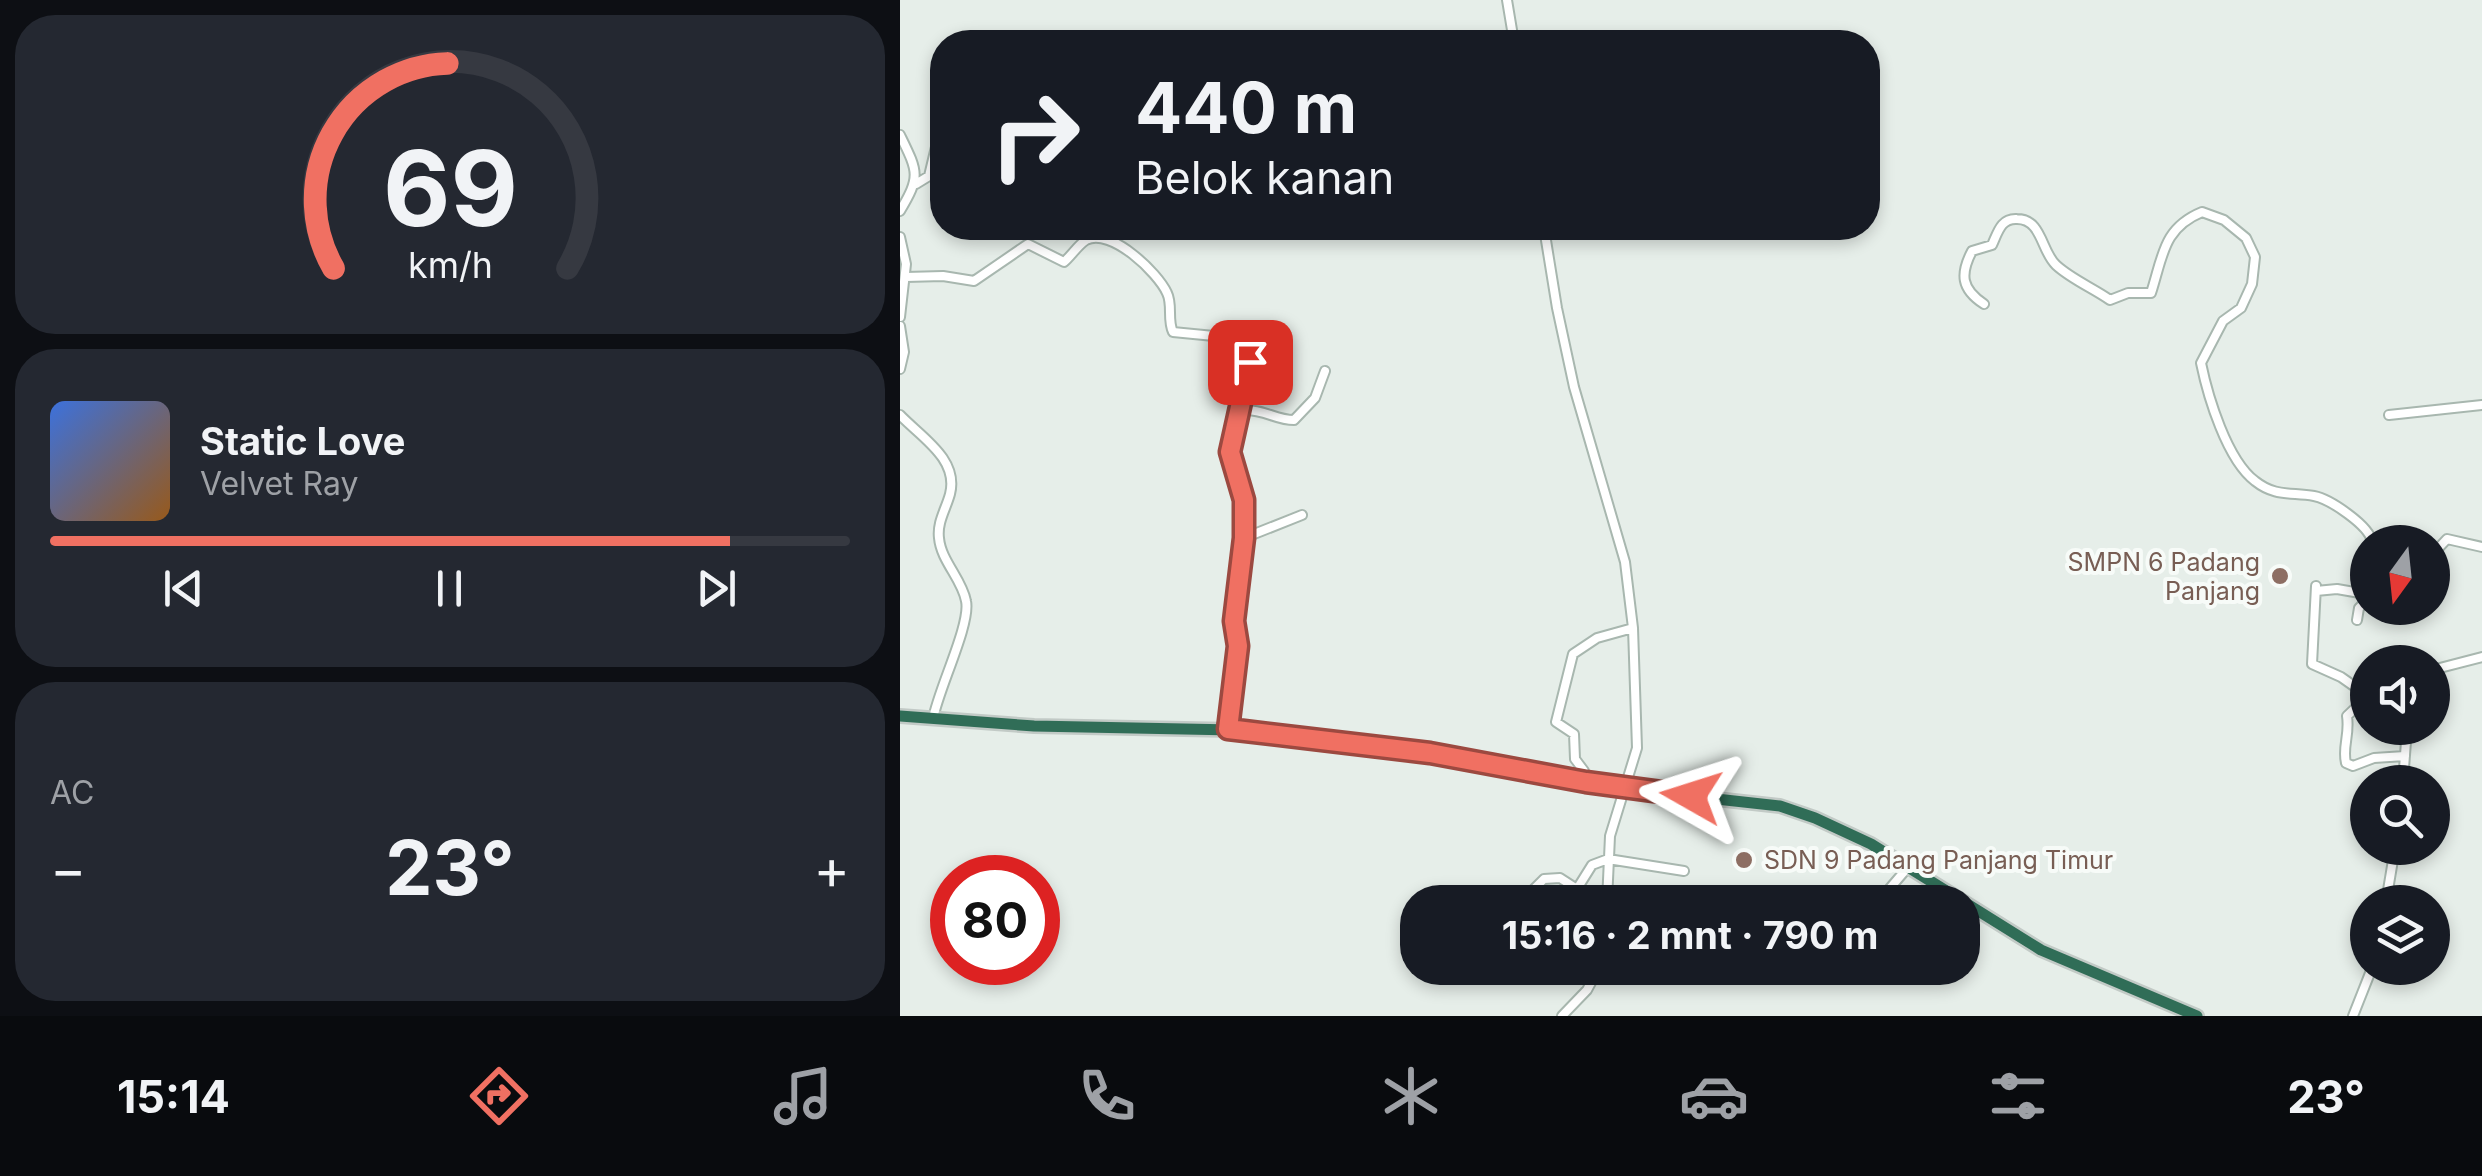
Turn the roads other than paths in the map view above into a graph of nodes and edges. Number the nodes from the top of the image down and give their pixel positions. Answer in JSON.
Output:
{"nodes":[{"id":1,"x":1507,"y":0,"type":"edge"},
{"id":2,"x":1512,"y":30,"type":"edge"},
{"id":3,"x":900,"y":135,"type":"edge"},
{"id":4,"x":930,"y":172,"type":"edge"},
{"id":5,"x":916,"y":184,"type":"junction"},
{"id":6,"x":900,"y":212,"type":"edge"},
{"id":7,"x":900,"y":237,"type":"edge"},
{"id":8,"x":1089,"y":240,"type":"edge"},
{"id":9,"x":1098,"y":240,"type":"edge"},
{"id":10,"x":1546,"y":240,"type":"edge"},
{"id":11,"x":906,"y":277,"type":"junction"},
{"id":12,"x":1984,"y":304,"type":"dead end"},
{"id":13,"x":900,"y":317,"type":"edge"},
{"id":14,"x":900,"y":327,"type":"edge"},
{"id":15,"x":900,"y":369,"type":"edge"},
{"id":16,"x":1325,"y":371,"type":"dead end"},
{"id":17,"x":2482,"y":405,"type":"edge"},
{"id":18,"x":1242,"y":410,"type":"junction"},
{"id":19,"x":900,"y":415,"type":"edge"},
{"id":20,"x":2389,"y":415,"type":"dead end"},
{"id":21,"x":1302,"y":515,"type":"dead end"},
{"id":22,"x":2364,"y":525,"type":"edge"},
{"id":23,"x":1244,"y":538,"type":"junction"},
{"id":24,"x":2450,"y":538,"type":"edge"},
{"id":25,"x":2482,"y":548,"type":"edge"},
{"id":26,"x":2350,"y":591,"type":"edge"},
{"id":27,"x":1633,"y":628,"type":"junction"},
{"id":28,"x":2482,"y":656,"type":"edge"},
{"id":29,"x":2450,"y":665,"type":"edge"},
{"id":30,"x":2350,"y":684,"type":"edge"},
{"id":31,"x":900,"y":716,"type":"edge"},
{"id":32,"x":933,"y":719,"type":"junction"},
{"id":33,"x":1228,"y":729,"type":"junction"},
{"id":34,"x":2350,"y":731,"type":"edge"},
{"id":35,"x":2405,"y":745,"type":"edge"},
{"id":36,"x":2405,"y":756,"type":"junction"},
{"id":37,"x":2404,"y":765,"type":"edge"},
{"id":38,"x":1586,"y":782,"type":"junction"},
{"id":39,"x":1626,"y":788,"type":"junction"},
{"id":40,"x":1608,"y":859,"type":"junction"},
{"id":41,"x":1909,"y":866,"type":"junction"},
{"id":42,"x":1684,"y":871,"type":"dead end"},
{"id":43,"x":1538,"y":885,"type":"edge"},
{"id":44,"x":1571,"y":885,"type":"edge"},
{"id":45,"x":1580,"y":885,"type":"edge"},
{"id":46,"x":1607,"y":885,"type":"edge"},
{"id":47,"x":1893,"y":885,"type":"edge"},
{"id":48,"x":1590,"y":985,"type":"edge"},
{"id":49,"x":2365,"y":985,"type":"edge"},
{"id":50,"x":1562,"y":1016,"type":"edge"},
{"id":51,"x":2197,"y":1016,"type":"edge"},
{"id":52,"x":2353,"y":1016,"type":"edge"}],
"edges":[{"from":1,"to":2,"type":"street"},
{"from":3,"to":5,"type":"street"},
{"from":4,"to":5,"type":"street"},
{"from":5,"to":6,"type":"street"},
{"from":7,"to":11,"type":"street"},
{"from":8,"to":11,"type":"street"},
{"from":9,"to":18,"type":"street"},
{"from":10,"to":27,"type":"street"},
{"from":11,"to":13,"type":"street"},
{"from":12,"to":22,"type":"street"},
{"from":14,"to":15,"type":"street"},
{"from":16,"to":18,"type":"street"},
{"from":17,"to":20,"type":"street"},
{"from":18,"to":23,"type":"street"},
{"from":19,"to":32,"type":"street"},
{"from":21,"to":23,"type":"street"},
{"from":23,"to":33,"type":"street"},
{"from":24,"to":25,"type":"street"},
{"from":26,"to":30,"type":"street"},
{"from":27,"to":38,"type":"street"},
{"from":27,"to":39,"type":"street"},
{"from":28,"to":29,"type":"street"},
{"from":31,"to":32,"type":"highway"},
{"from":32,"to":33,"type":"highway"},
{"from":33,"to":38,"type":"highway"},
{"from":34,"to":36,"type":"street"},
{"from":35,"to":36,"type":"street"},
{"from":36,"to":37,"type":"street"},
{"from":38,"to":39,"type":"highway"},
{"from":39,"to":40,"type":"street"},
{"from":39,"to":41,"type":"highway"},
{"from":40,"to":42,"type":"street"},
{"from":40,"to":45,"type":"street"},
{"from":40,"to":46,"type":"street"},
{"from":41,"to":47,"type":"street"},
{"from":41,"to":51,"type":"highway"},
{"from":43,"to":44,"type":"street"},
{"from":48,"to":50,"type":"street"},
{"from":49,"to":52,"type":"street"}]}
